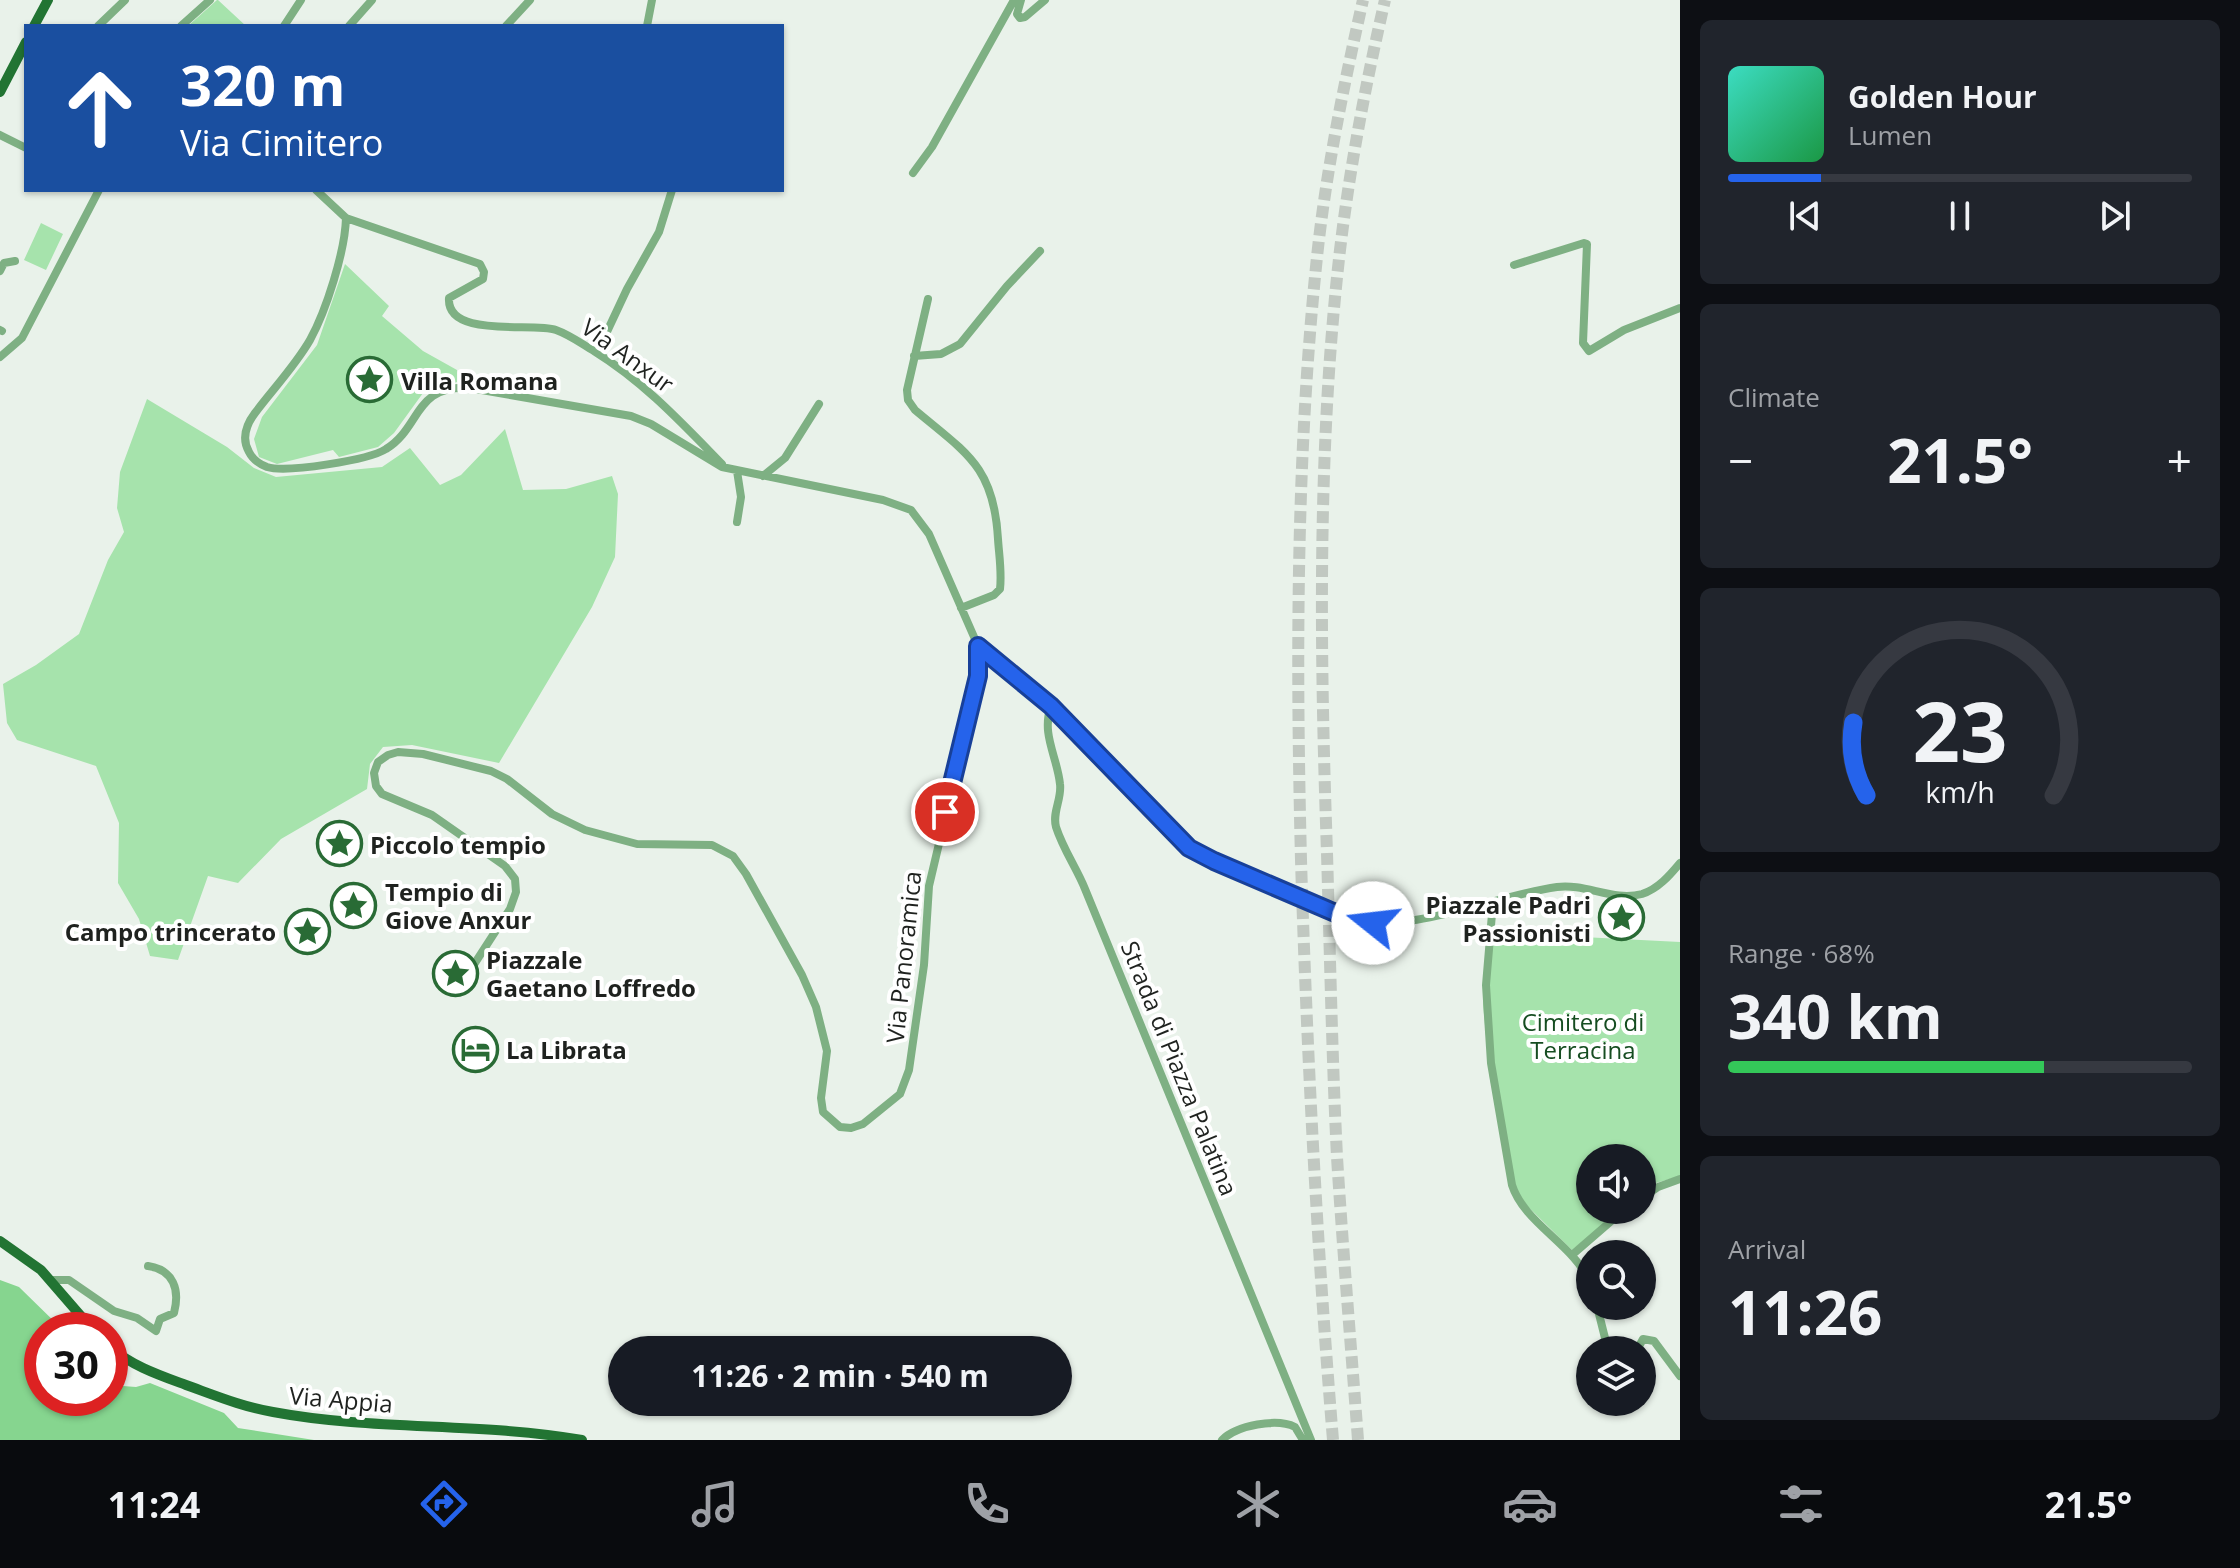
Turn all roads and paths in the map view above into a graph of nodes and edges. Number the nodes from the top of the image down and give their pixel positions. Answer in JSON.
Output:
{"nodes":[{"id":1,"x":48,"y":0,"type":"edge"},
{"id":2,"x":125,"y":0,"type":"edge"},
{"id":3,"x":210,"y":0,"type":"edge"},
{"id":4,"x":301,"y":0,"type":"edge"},
{"id":5,"x":372,"y":0,"type":"edge"},
{"id":6,"x":530,"y":0,"type":"edge"},
{"id":7,"x":652,"y":0,"type":"edge"},
{"id":8,"x":1014,"y":0,"type":"edge"},
{"id":9,"x":1021,"y":0,"type":"edge"},
{"id":10,"x":1045,"y":0,"type":"edge"},
{"id":11,"x":35,"y":24,"type":"edge"},
{"id":12,"x":100,"y":24,"type":"edge"},
{"id":13,"x":183,"y":24,"type":"edge"},
{"id":14,"x":285,"y":24,"type":"edge"},
{"id":15,"x":351,"y":24,"type":"edge"},
{"id":16,"x":508,"y":24,"type":"edge"},
{"id":17,"x":647,"y":24,"type":"edge"},
{"id":18,"x":24,"y":46,"type":"edge"},
{"id":19,"x":0,"y":92,"type":"edge"},
{"id":20,"x":0,"y":135,"type":"edge"},
{"id":21,"x":24,"y":147,"type":"edge"},
{"id":22,"x":913,"y":173,"type":"dead end"},
{"id":23,"x":98,"y":192,"type":"edge"},
{"id":24,"x":318,"y":192,"type":"edge"},
{"id":25,"x":671,"y":192,"type":"edge"},
{"id":26,"x":346,"y":218,"type":"junction"},
{"id":27,"x":1040,"y":251,"type":"dead end"},
{"id":28,"x":15,"y":261,"type":"dead end"},
{"id":29,"x":1514,"y":265,"type":"dead end"},
{"id":30,"x":0,"y":271,"type":"edge"},
{"id":31,"x":928,"y":299,"type":"dead end"},
{"id":32,"x":1680,"y":308,"type":"edge"},
{"id":33,"x":597,"y":353,"type":"junction"},
{"id":34,"x":914,"y":356,"type":"junction"},
{"id":35,"x":0,"y":357,"type":"edge"},
{"id":36,"x":819,"y":404,"type":"dead end"},
{"id":37,"x":725,"y":468,"type":"junction"},
{"id":38,"x":737,"y":471,"type":"junction"},
{"id":39,"x":763,"y":476,"type":"junction"},
{"id":40,"x":737,"y":522,"type":"dead end"},
{"id":41,"x":961,"y":608,"type":"junction"},
{"id":42,"x":978,"y":646,"type":"junction"},
{"id":43,"x":1051,"y":706,"type":"junction"},
{"id":44,"x":1680,"y":863,"type":"edge"},
{"id":45,"x":1493,"y":902,"type":"junction"},
{"id":46,"x":462,"y":983,"type":"dead end"},
{"id":47,"x":1680,"y":1179,"type":"edge"},
{"id":48,"x":1656,"y":1188,"type":"edge"},
{"id":49,"x":1608,"y":1224,"type":"edge"},
{"id":50,"x":0,"y":1241,"type":"edge"},
{"id":51,"x":1572,"y":1255,"type":"junction"},
{"id":52,"x":1576,"y":1261,"type":"edge"},
{"id":53,"x":148,"y":1266,"type":"dead end"},
{"id":54,"x":50,"y":1280,"type":"junction"},
{"id":55,"x":78,"y":1312,"type":"edge"},
{"id":56,"x":1656,"y":1344,"type":"edge"},
{"id":57,"x":128,"y":1360,"type":"edge"},
{"id":58,"x":1680,"y":1376,"type":"edge"},
{"id":59,"x":582,"y":1440,"type":"edge"},
{"id":60,"x":1222,"y":1440,"type":"edge"},
{"id":61,"x":1303,"y":1440,"type":"edge"},
{"id":62,"x":1311,"y":1440,"type":"edge"}],
"edges":[{"from":1,"to":11,"type":"main road"},
{"from":2,"to":12,"type":"street"},
{"from":3,"to":13,"type":"street"},
{"from":4,"to":14,"type":"street"},
{"from":5,"to":15,"type":"street"},
{"from":6,"to":16,"type":"street"},
{"from":7,"to":17,"type":"street"},
{"from":8,"to":22,"type":"street"},
{"from":9,"to":10,"type":"street"},
{"from":18,"to":19,"type":"main road"},
{"from":20,"to":21,"type":"street"},
{"from":23,"to":35,"type":"street"},
{"from":24,"to":26,"type":"street","name":"Via Anxur"},
{"from":25,"to":33,"type":"street"},
{"from":26,"to":33,"type":"street","name":"Via Anxur"},
{"from":26,"to":37,"type":"street","name":"Via Panoramica"},
{"from":27,"to":34,"type":"street"},
{"from":28,"to":30,"type":"street"},
{"from":29,"to":32,"type":"street"},
{"from":31,"to":34,"type":"street"},
{"from":33,"to":37,"type":"street","name":"Via Anxur"},
{"from":34,"to":41,"type":"street"},
{"from":36,"to":39,"type":"street"},
{"from":37,"to":38,"type":"street","name":"Via Panoramica"},
{"from":38,"to":39,"type":"street","name":"Via Panoramica"},
{"from":38,"to":40,"type":"street"},
{"from":39,"to":41,"type":"street","name":"Via Panoramica"},
{"from":41,"to":42,"type":"street","name":"Via Panoramica"},
{"from":42,"to":43,"type":"street"},
{"from":42,"to":46,"type":"street","name":"Via Panoramica"},
{"from":43,"to":45,"type":"street"},
{"from":43,"to":62,"type":"street","name":"Strada di Piazza Palatina"},
{"from":44,"to":45,"type":"street"},
{"from":45,"to":51,"type":"street"},
{"from":47,"to":48,"type":"street"},
{"from":49,"to":51,"type":"street"},
{"from":50,"to":54,"type":"main road"},
{"from":51,"to":52,"type":"street"},
{"from":53,"to":54,"type":"street"},
{"from":54,"to":55,"type":"main road"},
{"from":56,"to":58,"type":"street"},
{"from":57,"to":59,"type":"main road","name":"Via Appia"},
{"from":60,"to":61,"type":"street"}]}
